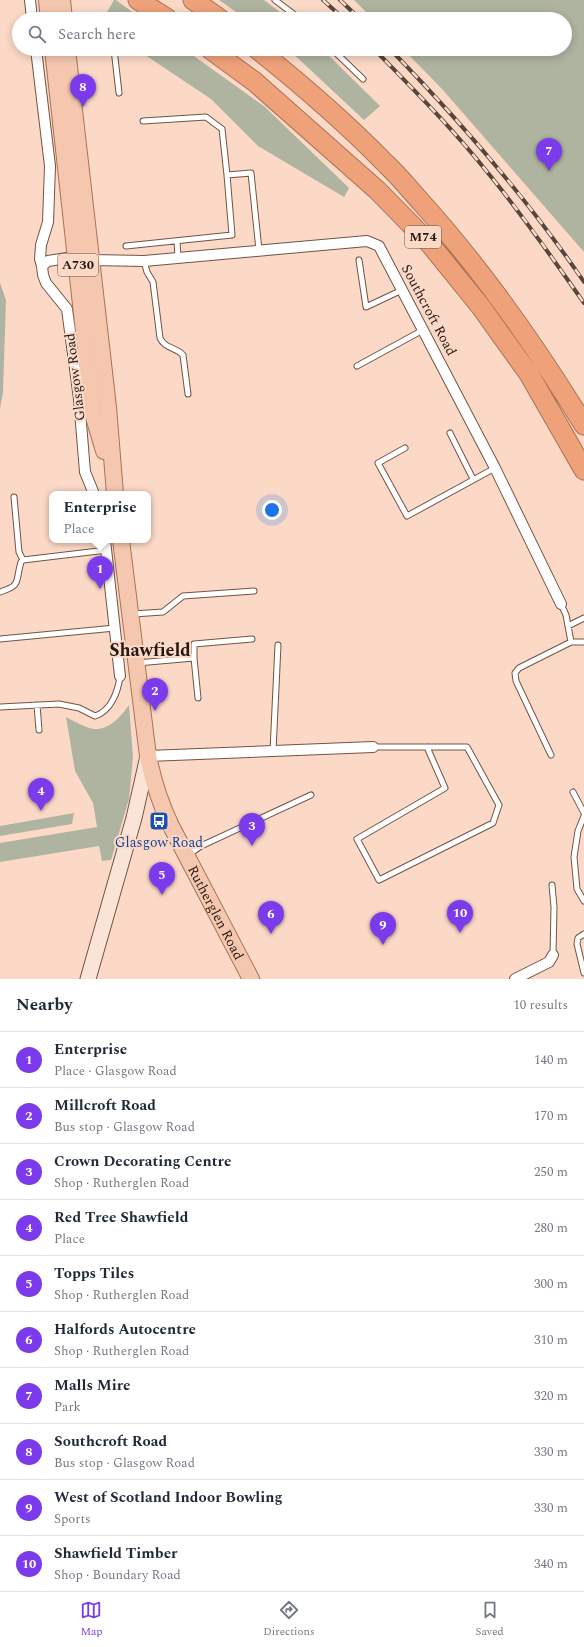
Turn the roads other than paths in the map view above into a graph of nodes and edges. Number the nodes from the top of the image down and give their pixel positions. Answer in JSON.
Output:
{"nodes":[{"id":1,"x":30,"y":0,"type":"edge"},
{"id":2,"x":47,"y":0,"type":"edge"},
{"id":3,"x":62,"y":0,"type":"edge"},
{"id":4,"x":138,"y":0,"type":"edge"},
{"id":5,"x":193,"y":0,"type":"edge"},
{"id":6,"x":275,"y":0,"type":"edge"},
{"id":7,"x":31,"y":12,"type":"edge"},
{"id":8,"x":49,"y":12,"type":"edge"},
{"id":9,"x":63,"y":12,"type":"edge"},
{"id":10,"x":157,"y":12,"type":"edge"},
{"id":11,"x":210,"y":12,"type":"edge"},
{"id":12,"x":291,"y":12,"type":"edge"},
{"id":13,"x":37,"y":56,"type":"edge"},
{"id":14,"x":54,"y":56,"type":"edge"},
{"id":15,"x":68,"y":56,"type":"edge"},
{"id":16,"x":115,"y":56,"type":"edge"},
{"id":17,"x":219,"y":56,"type":"edge"},
{"id":18,"x":265,"y":56,"type":"edge"},
{"id":19,"x":339,"y":56,"type":"edge"},
{"id":20,"x":363,"y":79,"type":"dead end"},
{"id":21,"x":119,"y":93,"type":"dead end"},
{"id":22,"x":143,"y":122,"type":"dead end"},
{"id":23,"x":227,"y":176,"type":"junction"},
{"id":24,"x":176,"y":241,"type":"junction"},
{"id":25,"x":126,"y":246,"type":"dead end"},
{"id":26,"x":259,"y":250,"type":"junction"},
{"id":27,"x":178,"y":258,"type":"junction"},
{"id":28,"x":84,"y":260,"type":"junction"},
{"id":29,"x":359,"y":260,"type":"dead end"},
{"id":30,"x":144,"y":261,"type":"junction"},
{"id":31,"x":42,"y":266,"type":"junction"},
{"id":32,"x":402,"y":290,"type":"junction"},
{"id":33,"x":423,"y":330,"type":"junction"},
{"id":34,"x":357,"y":366,"type":"dead end"},
{"id":35,"x":188,"y":394,"type":"dead end"},
{"id":36,"x":584,"y":425,"type":"edge"},
{"id":37,"x":450,"y":432,"type":"dead end"},
{"id":38,"x":405,"y":448,"type":"dead end"},
{"id":39,"x":495,"y":468,"type":"junction"},
{"id":40,"x":584,"y":470,"type":"edge"},
{"id":41,"x":473,"y":480,"type":"junction"},
{"id":42,"x":114,"y":487,"type":"edge"},
{"id":43,"x":93,"y":491,"type":"edge"},
{"id":44,"x":14,"y":497,"type":"dead end"},
{"id":45,"x":121,"y":543,"type":"edge"},
{"id":46,"x":106,"y":545,"type":"edge"},
{"id":47,"x":23,"y":560,"type":"junction"},
{"id":48,"x":254,"y":591,"type":"dead end"},
{"id":49,"x":0,"y":592,"type":"edge"},
{"id":50,"x":561,"y":604,"type":"joint"},
{"id":51,"x":130,"y":614,"type":"junction"},
{"id":52,"x":584,"y":618,"type":"edge"},
{"id":53,"x":568,"y":626,"type":"junction"},
{"id":54,"x":116,"y":627,"type":"junction"},
{"id":55,"x":0,"y":639,"type":"edge"},
{"id":56,"x":252,"y":639,"type":"dead end"},
{"id":57,"x":571,"y":642,"type":"junction"},
{"id":58,"x":584,"y":642,"type":"edge"},
{"id":59,"x":278,"y":645,"type":"dead end"},
{"id":60,"x":194,"y":658,"type":"junction"},
{"id":61,"x":136,"y":663,"type":"junction"},
{"id":62,"x":120,"y":676,"type":"joint"},
{"id":63,"x":198,"y":698,"type":"dead end"},
{"id":64,"x":37,"y":704,"type":"junction"},
{"id":65,"x":0,"y":706,"type":"edge"},
{"id":66,"x":39,"y":730,"type":"dead end"},
{"id":67,"x":373,"y":747,"type":"joint"},
{"id":68,"x":427,"y":747,"type":"junction"},
{"id":69,"x":273,"y":751,"type":"junction"},
{"id":70,"x":551,"y":754,"type":"dead end"},
{"id":71,"x":148,"y":756,"type":"junction"},
{"id":72,"x":573,"y":792,"type":"dead end"},
{"id":73,"x":311,"y":795,"type":"dead end"},
{"id":74,"x":584,"y":815,"type":"edge"},
{"id":75,"x":187,"y":856,"type":"junction"},
{"id":76,"x":552,"y":885,"type":"dead end"},
{"id":77,"x":584,"y":901,"type":"edge"},
{"id":78,"x":584,"y":934,"type":"edge"},
{"id":79,"x":553,"y":955,"type":"joint"},
{"id":80,"x":584,"y":973,"type":"edge"},
{"id":81,"x":88,"y":979,"type":"edge"},
{"id":82,"x":251,"y":979,"type":"edge"},
{"id":83,"x":515,"y":979,"type":"edge"}],
"edges":[{"from":1,"to":7,"type":"street"},
{"from":2,"to":8,"type":"main road"},
{"from":3,"to":9,"type":"main road"},
{"from":4,"to":10,"type":"highway"},
{"from":5,"to":11,"type":"highway"},
{"from":6,"to":12,"type":"lane"},
{"from":13,"to":31,"type":"street","name":"Glasgow Road"},
{"from":14,"to":28,"type":"main road","name":"Glasgow Road","number":"A730"},
{"from":15,"to":28,"type":"main road","name":"Glasgow Road","number":"A730"},
{"from":16,"to":21,"type":"lane"},
{"from":17,"to":40,"type":"highway","number":"M74"},
{"from":18,"to":36,"type":"highway","number":"M74"},
{"from":19,"to":20,"type":"lane"},
{"from":22,"to":23,"type":"lane"},
{"from":23,"to":24,"type":"lane"},
{"from":23,"to":26,"type":"lane"},
{"from":24,"to":25,"type":"lane"},
{"from":24,"to":27,"type":"lane"},
{"from":26,"to":27,"type":"street","name":"Southcroft Road"},
{"from":26,"to":32,"type":"street","name":"Southcroft Road"},
{"from":27,"to":30,"type":"street","name":"Southcroft Road"},
{"from":28,"to":30,"type":"street","name":"Southcroft Road"},
{"from":28,"to":31,"type":"street"},
{"from":28,"to":42,"type":"main road","name":"Glasgow Road","number":"A730"},
{"from":29,"to":32,"type":"lane"},
{"from":30,"to":35,"type":"lane"},
{"from":31,"to":43,"type":"street","name":"Glasgow Road"},
{"from":32,"to":33,"type":"street","name":"Southcroft Road"},
{"from":33,"to":34,"type":"lane"},
{"from":33,"to":39,"type":"street","name":"Southcroft Road"},
{"from":37,"to":41,"type":"lane"},
{"from":38,"to":41,"type":"lane"},
{"from":39,"to":41,"type":"lane"},
{"from":39,"to":50,"type":"street","name":"Southcroft Road"},
{"from":44,"to":47,"type":"lane"},
{"from":45,"to":51,"type":"main road"},
{"from":46,"to":47,"type":"lane"},
{"from":46,"to":54,"type":"street"},
{"from":47,"to":49,"type":"lane"},
{"from":48,"to":51,"type":"lane"},
{"from":50,"to":53,"type":"lane"},
{"from":51,"to":61,"type":"main road"},
{"from":52,"to":53,"type":"lane"},
{"from":53,"to":57,"type":"lane"},
{"from":54,"to":55,"type":"lane"},
{"from":54,"to":62,"type":"street"},
{"from":56,"to":60,"type":"lane"},
{"from":57,"to":58,"type":"lane"},
{"from":57,"to":70,"type":"lane"},
{"from":59,"to":69,"type":"lane"},
{"from":60,"to":61,"type":"lane"},
{"from":60,"to":63,"type":"lane"},
{"from":61,"to":71,"type":"main road"},
{"from":62,"to":64,"type":"lane"},
{"from":64,"to":65,"type":"lane"},
{"from":64,"to":66,"type":"lane"},
{"from":67,"to":68,"type":"lane"},
{"from":67,"to":69,"type":"street"},
{"from":68,"to":68,"type":"lane"},
{"from":69,"to":71,"type":"street"},
{"from":71,"to":75,"type":"main road","name":"Rutherglen Road"},
{"from":71,"to":81,"type":"street"},
{"from":72,"to":74,"type":"lane"},
{"from":73,"to":75,"type":"lane"},
{"from":74,"to":77,"type":"lane"},
{"from":75,"to":82,"type":"main road","name":"Rutherglen Road"},
{"from":76,"to":79,"type":"lane"},
{"from":78,"to":80,"type":"lane"},
{"from":79,"to":83,"type":"street"}]}
